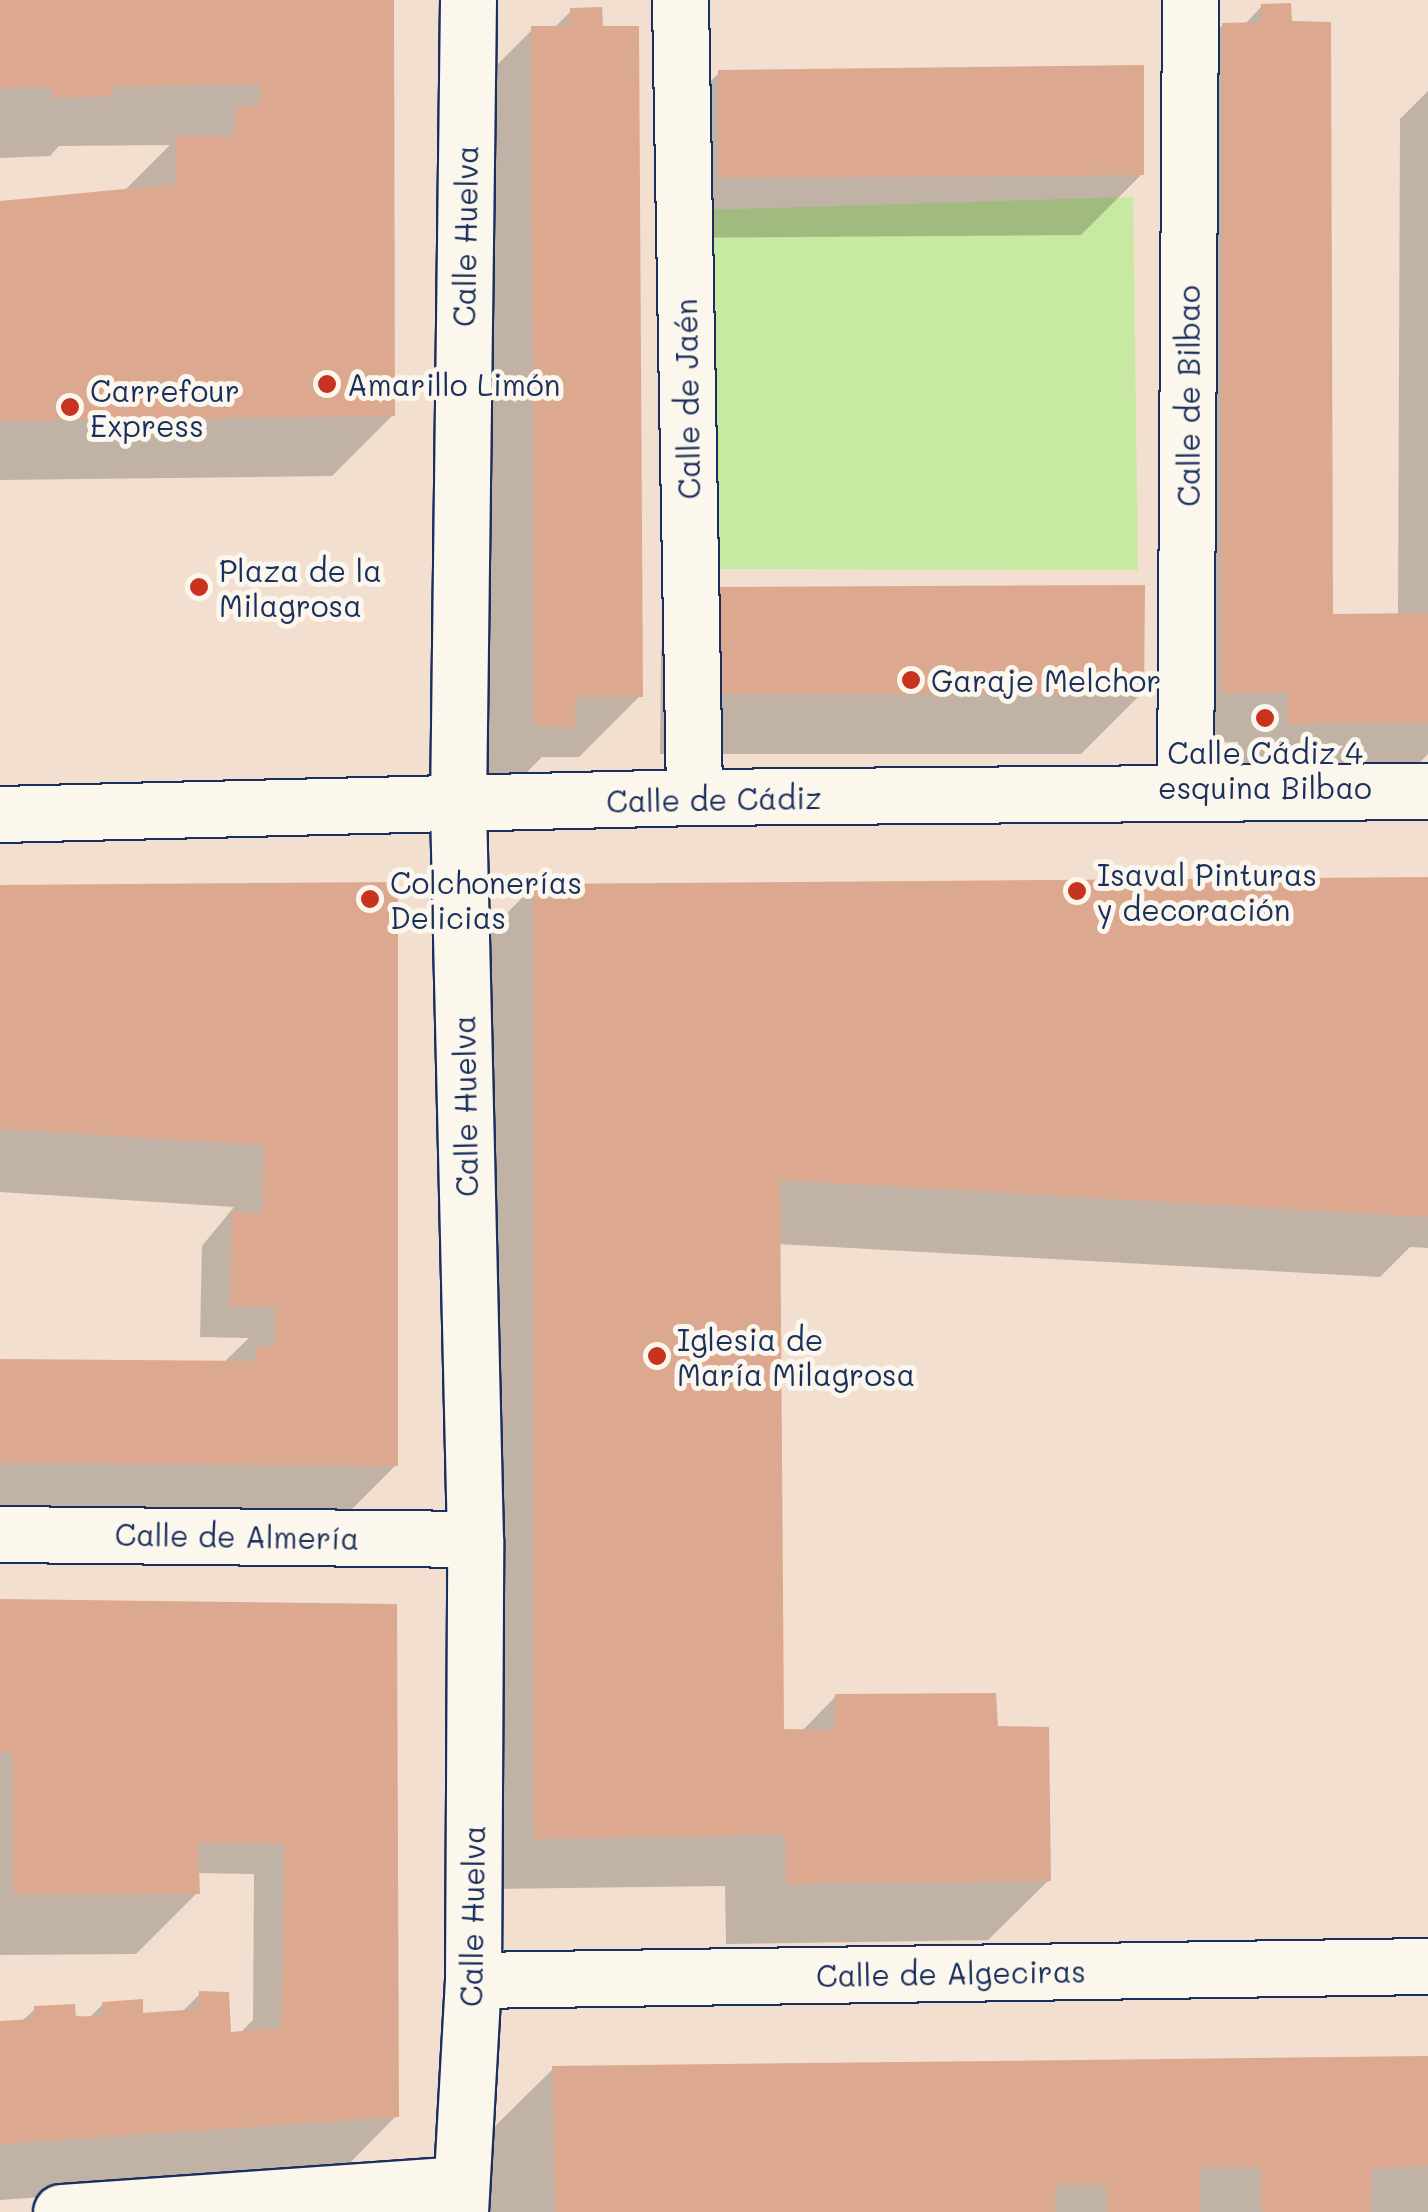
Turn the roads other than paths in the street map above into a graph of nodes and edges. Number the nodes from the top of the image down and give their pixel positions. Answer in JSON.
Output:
{"nodes":[{"id":1,"x":468,"y":0,"type":"edge"},
{"id":2,"x":680,"y":0,"type":"edge"},
{"id":3,"x":1190,"y":0,"type":"edge"},
{"id":4,"x":1428,"y":791,"type":"edge"},
{"id":5,"x":1185,"y":792,"type":"junction"},
{"id":6,"x":694,"y":797,"type":"junction"},
{"id":7,"x":458,"y":808,"type":"junction"},
{"id":8,"x":0,"y":814,"type":"edge"},
{"id":9,"x":0,"y":1534,"type":"edge"},
{"id":10,"x":474,"y":1539,"type":"junction"},
{"id":11,"x":1428,"y":1966,"type":"edge"},
{"id":12,"x":473,"y":1980,"type":"junction"},
{"id":13,"x":459,"y":2198,"type":"edge"},
{"id":14,"x":61,"y":2212,"type":"edge"}],
"edges":[{"from":1,"to":7,"type":"street","name":"Calle Huelva"},
{"from":2,"to":6,"type":"street","name":"Calle de Jaén"},
{"from":3,"to":5,"type":"street","name":"Calle de Bilbao"},
{"from":4,"to":5,"type":"street","name":"Calle de Cádiz"},
{"from":5,"to":6,"type":"street","name":"Calle de Cádiz"},
{"from":6,"to":7,"type":"street","name":"Calle de Cádiz"},
{"from":7,"to":8,"type":"street","name":"Calle de Cádiz"},
{"from":7,"to":10,"type":"street","name":"Calle Huelva"},
{"from":9,"to":10,"type":"street","name":"Calle de Almería"},
{"from":10,"to":12,"type":"street","name":"Calle Huelva"},
{"from":11,"to":12,"type":"street","name":"Calle de Algeciras"},
{"from":12,"to":13,"type":"street","name":"Calle Huelva"},
{"from":13,"to":14,"type":"street"}]}
